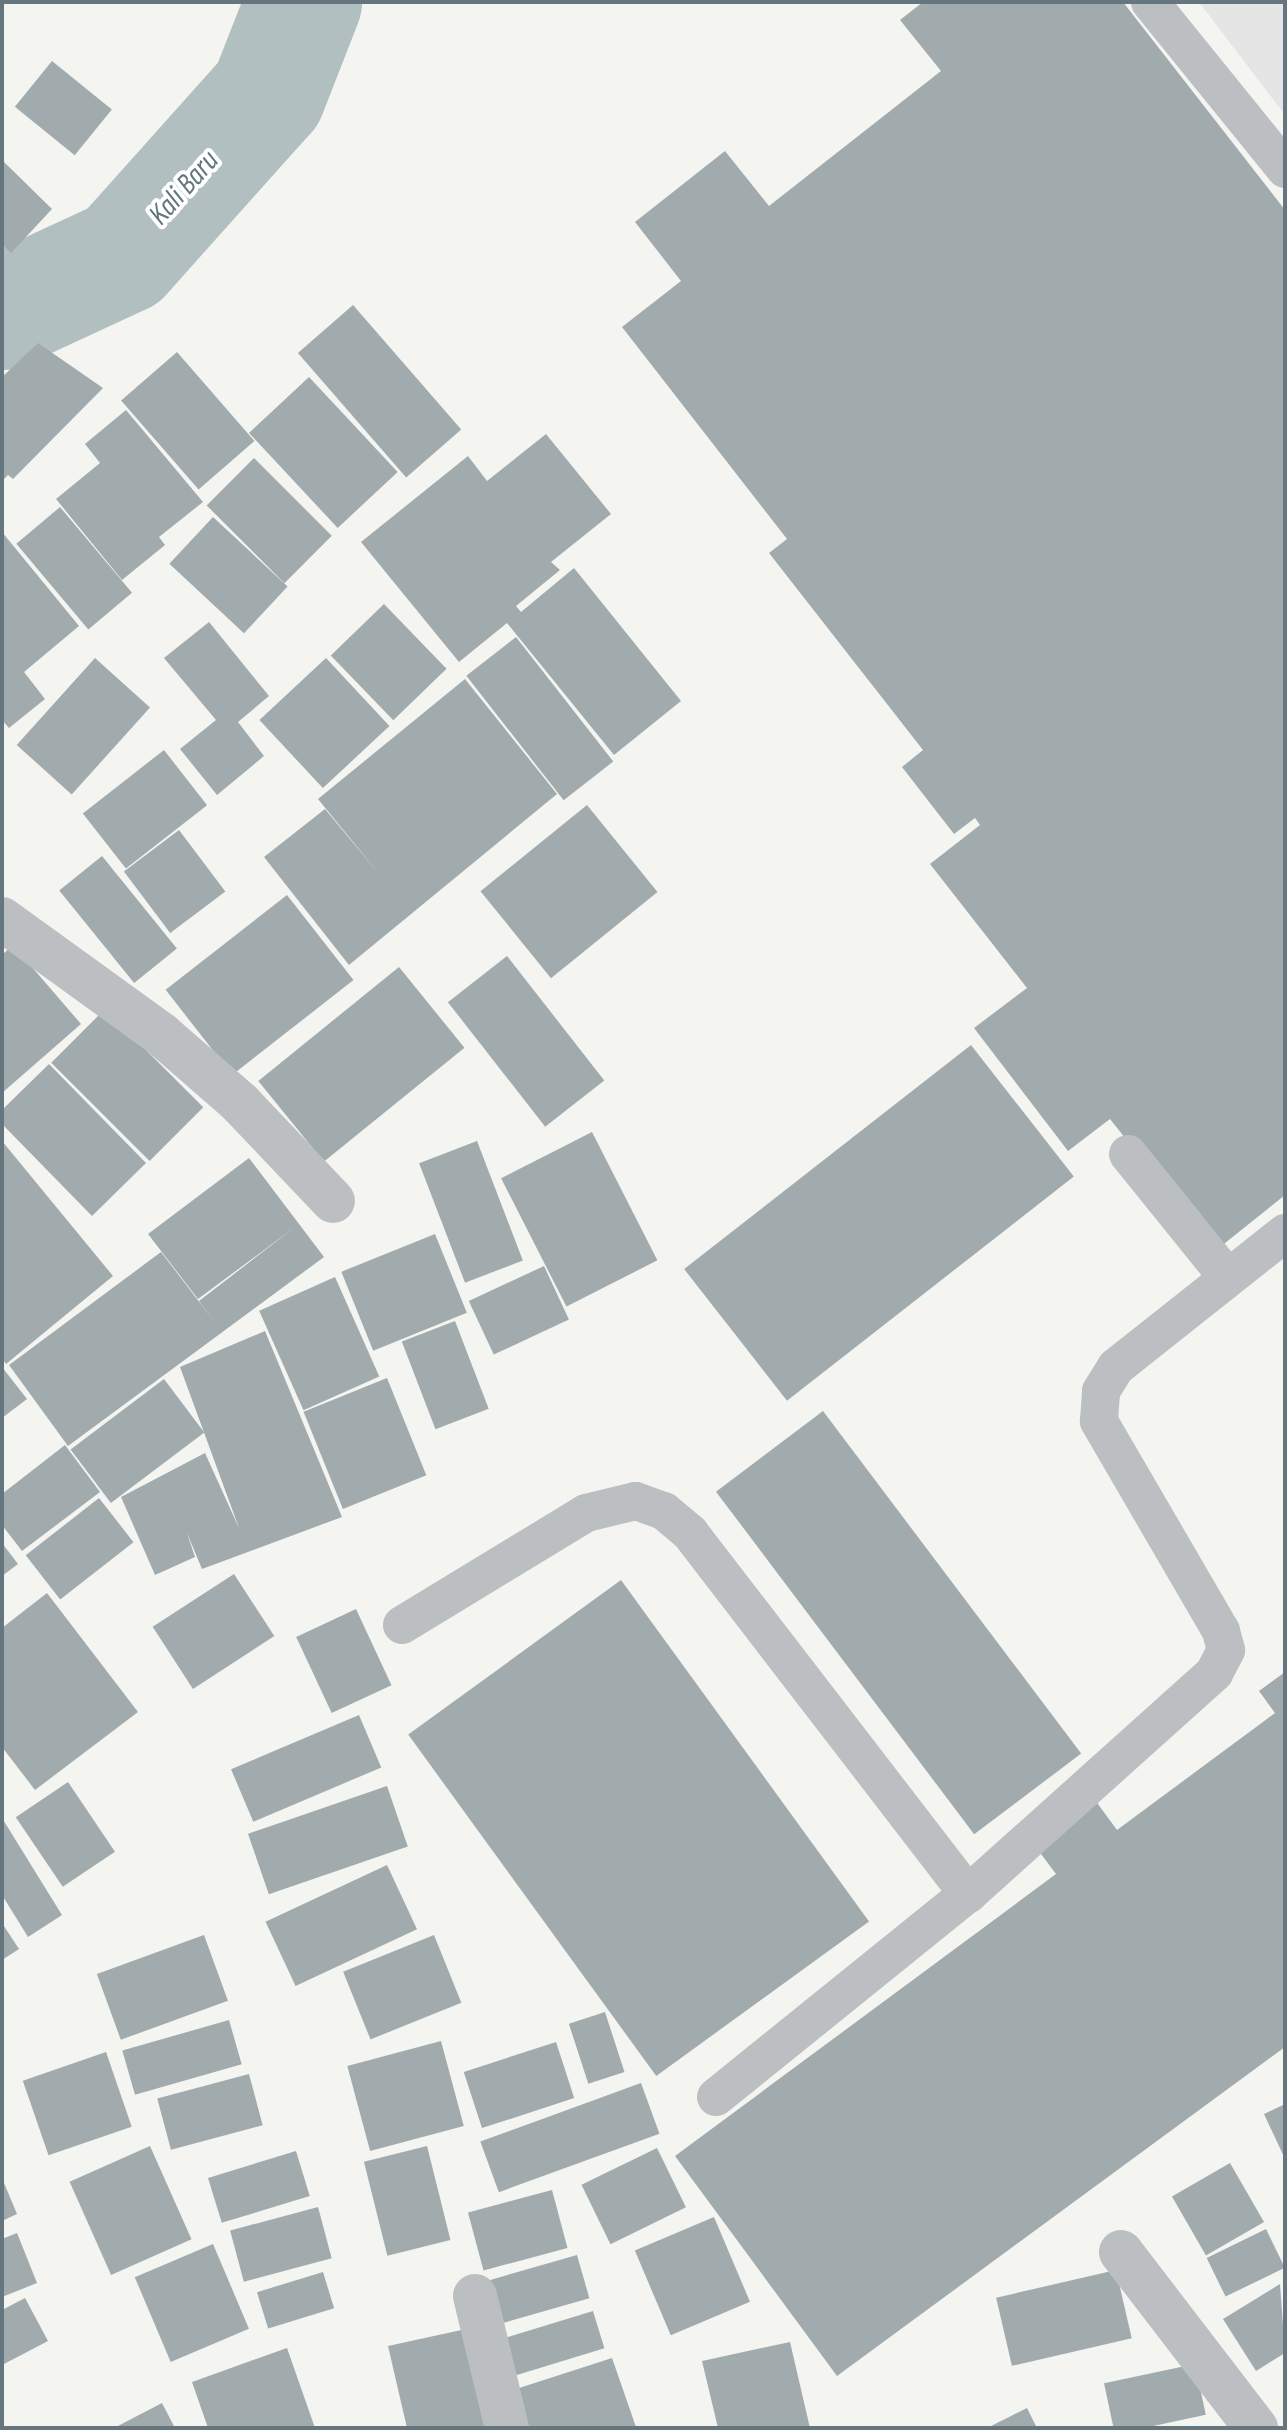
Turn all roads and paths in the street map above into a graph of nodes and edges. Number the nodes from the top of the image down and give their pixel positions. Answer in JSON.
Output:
{"nodes":[{"id":1,"x":1150,"y":2,"type":"edge"},
{"id":2,"x":1285,"y":169,"type":"edge"},
{"id":3,"x":2,"y":919,"type":"edge"},
{"id":4,"x":1128,"y":1154,"type":"dead end"},
{"id":5,"x":333,"y":1201,"type":"dead end"},
{"id":6,"x":1285,"y":1233,"type":"edge"},
{"id":7,"x":1228,"y":1278,"type":"junction"},
{"id":8,"x":402,"y":1625,"type":"dead end"},
{"id":9,"x":968,"y":1894,"type":"junction"},
{"id":10,"x":716,"y":2097,"type":"dead end"},
{"id":11,"x":1121,"y":2252,"type":"dead end"},
{"id":12,"x":475,"y":2296,"type":"dead end"},
{"id":13,"x":507,"y":2428,"type":"edge"},
{"id":14,"x":1256,"y":2428,"type":"edge"}],
"edges":[{"from":1,"to":2,"type":"lane"},
{"from":3,"to":5,"type":"street"},
{"from":4,"to":7,"type":"lane"},
{"from":6,"to":7,"type":"lane"},
{"from":7,"to":9,"type":"lane"},
{"from":8,"to":9,"type":"lane"},
{"from":9,"to":10,"type":"lane"},
{"from":11,"to":14,"type":"street"},
{"from":12,"to":13,"type":"street"}]}
